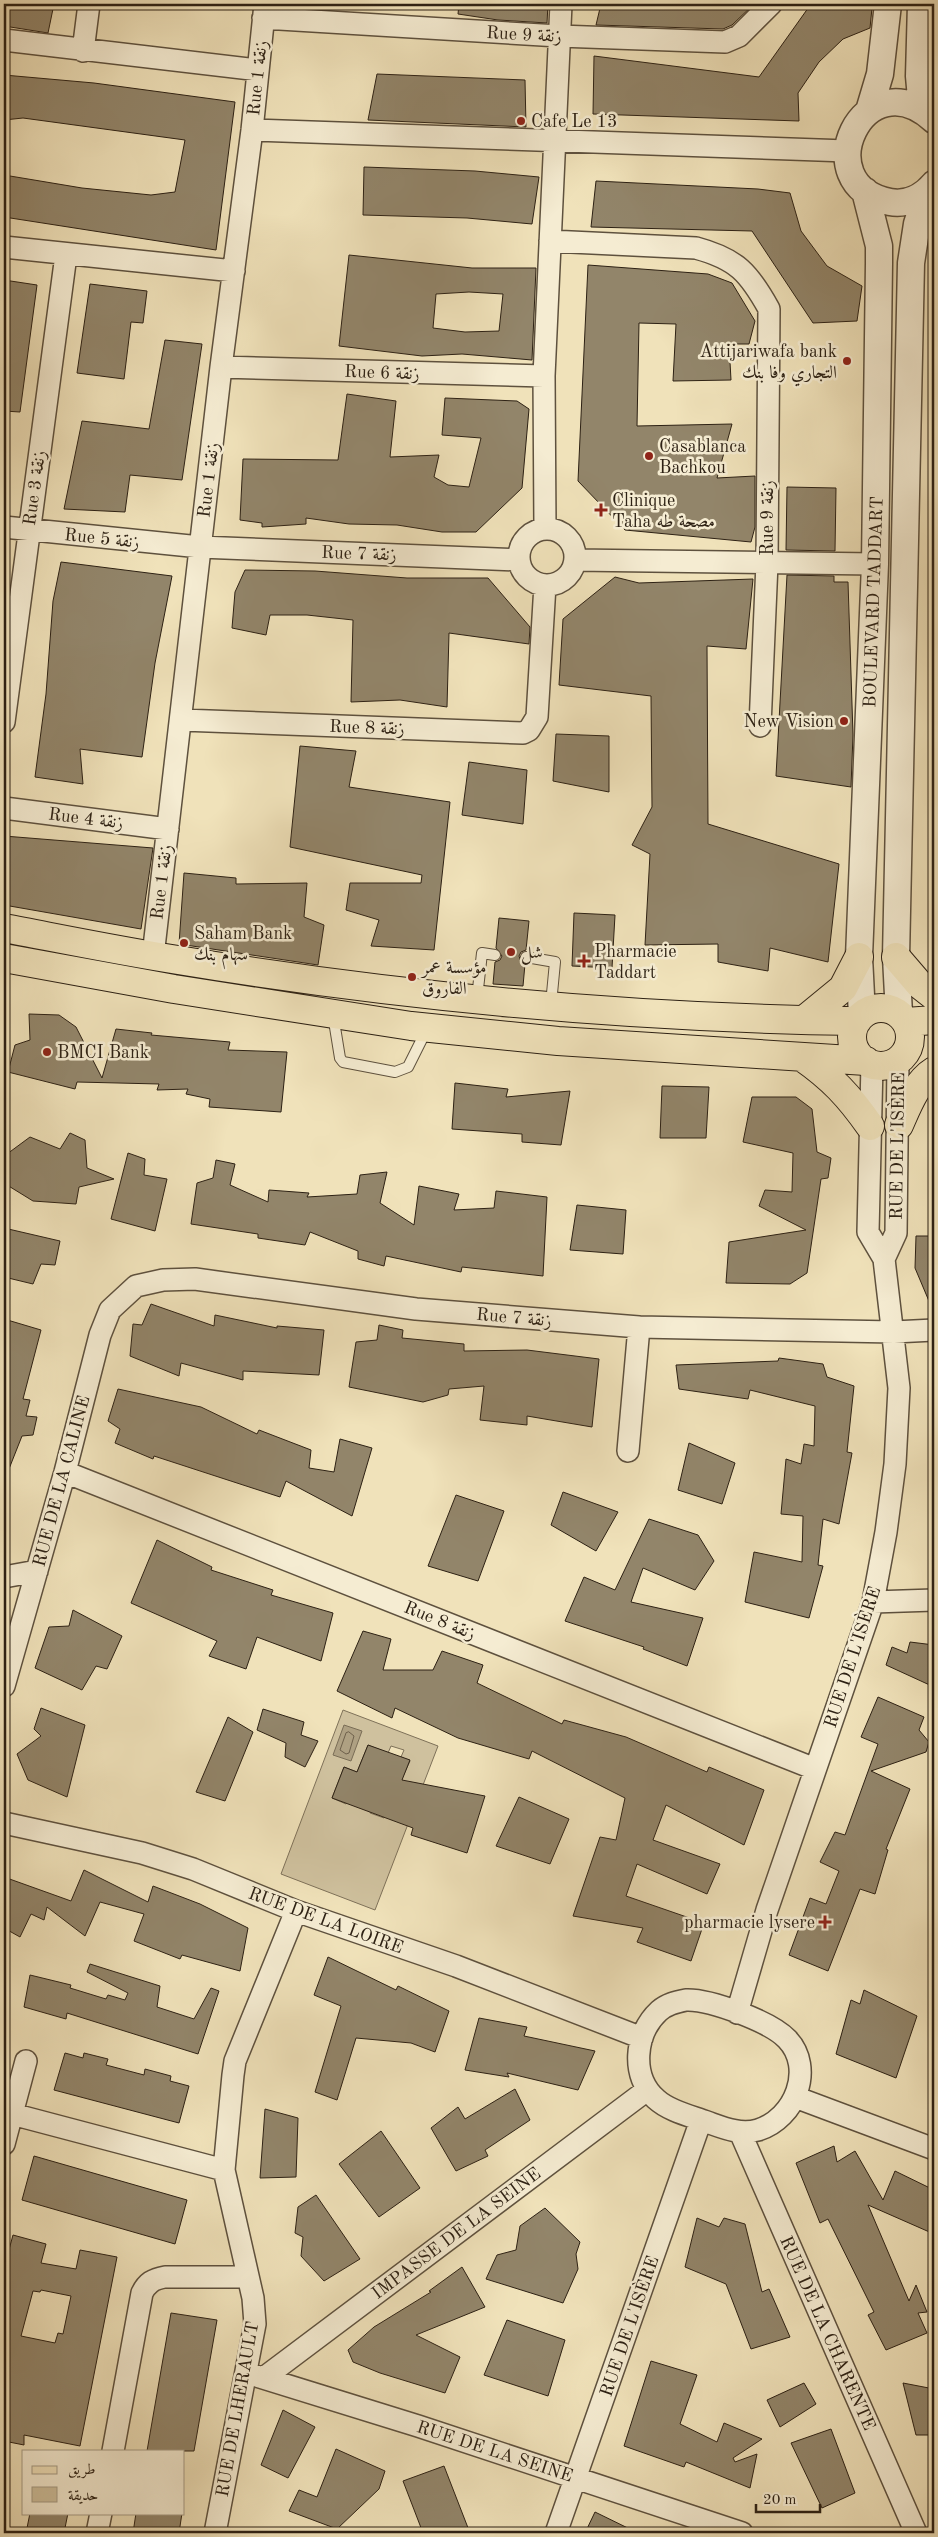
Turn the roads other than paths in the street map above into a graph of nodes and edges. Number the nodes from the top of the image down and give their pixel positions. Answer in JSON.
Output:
{"nodes":[{"id":1,"x":89,"y":4,"type":"edge"},
{"id":2,"x":561,"y":4,"type":"edge"},
{"id":3,"x":771,"y":4,"type":"edge"},
{"id":4,"x":888,"y":4,"type":"edge"},
{"id":5,"x":921,"y":4,"type":"edge"},
{"id":6,"x":264,"y":11,"type":"edge"},
{"id":7,"x":560,"y":36,"type":"junction"},
{"id":8,"x":4,"y":40,"type":"edge"},
{"id":9,"x":84,"y":51,"type":"junction"},
{"id":10,"x":258,"y":70,"type":"junction"},
{"id":11,"x":869,"y":111,"type":"junction"},
{"id":12,"x":928,"y":115,"type":"edge"},
{"id":13,"x":252,"y":130,"type":"junction"},
{"id":14,"x":553,"y":140,"type":"junction"},
{"id":15,"x":846,"y":151,"type":"junction"},
{"id":16,"x":930,"y":188,"type":"edge"},
{"id":17,"x":865,"y":191,"type":"junction"},
{"id":18,"x":550,"y":241,"type":"junction"},
{"id":19,"x":4,"y":246,"type":"edge"},
{"id":20,"x":66,"y":254,"type":"junction"},
{"id":21,"x":234,"y":271,"type":"junction"},
{"id":22,"x":220,"y":367,"type":"junction"},
{"id":23,"x":544,"y":376,"type":"junction"},
{"id":24,"x":4,"y":527,"type":"edge"},
{"id":25,"x":545,"y":529,"type":"junction"},
{"id":26,"x":29,"y":530,"type":"junction"},
{"id":27,"x":200,"y":547,"type":"junction"},
{"id":28,"x":519,"y":560,"type":"junction"},
{"id":29,"x":575,"y":560,"type":"junction"},
{"id":30,"x":767,"y":563,"type":"junction"},
{"id":31,"x":875,"y":564,"type":"junction"},
{"id":32,"x":545,"y":585,"type":"junction"},
{"id":33,"x":182,"y":720,"type":"junction"},
{"id":34,"x":4,"y":722,"type":"edge"},
{"id":35,"x":760,"y":726,"type":"dead end"},
{"id":36,"x":4,"y":808,"type":"edge"},
{"id":37,"x":168,"y":829,"type":"junction"},
{"id":38,"x":4,"y":928,"type":"edge"},
{"id":39,"x":495,"y":955,"type":"dead end"},
{"id":40,"x":153,"y":956,"type":"junction"},
{"id":41,"x":526,"y":957,"type":"dead end"},
{"id":42,"x":859,"y":957,"type":"junction"},
{"id":43,"x":896,"y":957,"type":"junction"},
{"id":44,"x":4,"y":958,"type":"edge"},
{"id":45,"x":934,"y":996,"type":"edge"},
{"id":46,"x":477,"y":998,"type":"junction"},
{"id":47,"x":551,"y":1005,"type":"junction"},
{"id":48,"x":333,"y":1014,"type":"junction"},
{"id":49,"x":860,"y":1018,"type":"junction"},
{"id":50,"x":903,"y":1018,"type":"junction"},
{"id":51,"x":804,"y":1020,"type":"junction"},
{"id":52,"x":934,"y":1020,"type":"edge"},
{"id":53,"x":428,"y":1028,"type":"junction"},
{"id":54,"x":934,"y":1056,"type":"edge"},
{"id":55,"x":802,"y":1057,"type":"junction"},
{"id":56,"x":885,"y":1060,"type":"junction"},
{"id":57,"x":934,"y":1071,"type":"edge"},
{"id":58,"x":899,"y":1125,"type":"junction"},
{"id":59,"x":870,"y":1126,"type":"junction"},
{"id":60,"x":884,"y":1259,"type":"junction"},
{"id":61,"x":136,"y":1286,"type":"joint"},
{"id":62,"x":638,"y":1327,"type":"junction"},
{"id":63,"x":934,"y":1330,"type":"edge"},
{"id":64,"x":894,"y":1332,"type":"junction"},
{"id":65,"x":628,"y":1451,"type":"dead end"},
{"id":66,"x":65,"y":1472,"type":"junction"},
{"id":67,"x":37,"y":1571,"type":"junction"},
{"id":68,"x":4,"y":1577,"type":"edge"},
{"id":69,"x":934,"y":1600,"type":"edge"},
{"id":70,"x":873,"y":1602,"type":"junction"},
{"id":71,"x":4,"y":1686,"type":"edge"},
{"id":72,"x":815,"y":1769,"type":"junction"},
{"id":73,"x":4,"y":1823,"type":"edge"},
{"id":74,"x":296,"y":1911,"type":"junction"},
{"id":75,"x":737,"y":2013,"type":"junction"},
{"id":76,"x":642,"y":2038,"type":"junction"},
{"id":77,"x":26,"y":2062,"type":"dead end"},
{"id":78,"x":647,"y":2090,"type":"junction"},
{"id":79,"x":795,"y":2097,"type":"junction"},
{"id":80,"x":12,"y":2114,"type":"junction"},
{"id":81,"x":701,"y":2120,"type":"junction"},
{"id":82,"x":740,"y":2132,"type":"junction"},
{"id":83,"x":4,"y":2144,"type":"edge"},
{"id":84,"x":934,"y":2149,"type":"edge"},
{"id":85,"x":224,"y":2170,"type":"junction"},
{"id":86,"x":247,"y":2277,"type":"junction"},
{"id":87,"x":256,"y":2375,"type":"junction"},
{"id":88,"x":113,"y":2450,"type":"edge"},
{"id":89,"x":576,"y":2477,"type":"junction"},
{"id":90,"x":101,"y":2514,"type":"edge"},
{"id":91,"x":97,"y":2533,"type":"edge"},
{"id":92,"x":215,"y":2533,"type":"edge"},
{"id":93,"x":556,"y":2533,"type":"edge"},
{"id":94,"x":742,"y":2533,"type":"edge"},
{"id":95,"x":916,"y":2533,"type":"edge"}],
"edges":[{"from":1,"to":9,"type":"street"},
{"from":2,"to":7,"type":"street"},
{"from":3,"to":7,"type":"street","name":"Rue 9 زنقة"},
{"from":4,"to":11,"type":"street"},
{"from":5,"to":12,"type":"street"},
{"from":6,"to":7,"type":"street","name":"Rue 9 زنقة"},
{"from":6,"to":10,"type":"street","name":"Rue 1 زنقة"},
{"from":7,"to":14,"type":"street"},
{"from":8,"to":9,"type":"street"},
{"from":9,"to":10,"type":"street"},
{"from":10,"to":13,"type":"street","name":"Rue 1 زنقة"},
{"from":11,"to":12,"type":"street"},
{"from":11,"to":15,"type":"street"},
{"from":13,"to":14,"type":"street"},
{"from":13,"to":21,"type":"street","name":"Rue 1 زنقة"},
{"from":14,"to":15,"type":"street"},
{"from":14,"to":18,"type":"street"},
{"from":15,"to":17,"type":"street"},
{"from":16,"to":17,"type":"street"},
{"from":16,"to":43,"type":"street","name":"BOULEVARD TADDART"},
{"from":17,"to":31,"type":"street","name":"BOULEVARD TADDART"},
{"from":18,"to":23,"type":"street"},
{"from":18,"to":30,"type":"street","name":"Rue 9 زنقة"},
{"from":19,"to":20,"type":"street"},
{"from":20,"to":21,"type":"street"},
{"from":20,"to":26,"type":"street","name":"Rue 3 زنقة"},
{"from":21,"to":22,"type":"street","name":"Rue 1 زنقة"},
{"from":22,"to":23,"type":"street","name":"Rue 6 زنقة"},
{"from":22,"to":27,"type":"street","name":"Rue 1 زنقة"},
{"from":23,"to":25,"type":"street"},
{"from":24,"to":26,"type":"street","name":"Rue 5 زنقة"},
{"from":25,"to":28,"type":"street"},
{"from":25,"to":29,"type":"street"},
{"from":26,"to":27,"type":"street","name":"Rue 5 زنقة"},
{"from":26,"to":34,"type":"street","name":"Rue 3 زنقة"},
{"from":27,"to":28,"type":"street","name":"Rue 7 زنقة"},
{"from":27,"to":33,"type":"street","name":"Rue 1 زنقة"},
{"from":28,"to":32,"type":"street"},
{"from":29,"to":30,"type":"street"},
{"from":29,"to":32,"type":"street"},
{"from":30,"to":31,"type":"street"},
{"from":30,"to":35,"type":"street","name":"Rue 9 زنقة"},
{"from":31,"to":42,"type":"street","name":"BOULEVARD TADDART"},
{"from":32,"to":33,"type":"street","name":"Rue 8 زنقة"},
{"from":33,"to":37,"type":"street","name":"Rue 1 زنقة"},
{"from":36,"to":37,"type":"street","name":"Rue 4 زنقة"},
{"from":37,"to":40,"type":"street","name":"Rue 1 زنقة"},
{"from":38,"to":40,"type":"main road"},
{"from":39,"to":46,"type":"lane"},
{"from":40,"to":46,"type":"main road"},
{"from":41,"to":47,"type":"lane"},
{"from":42,"to":49,"type":"street","name":"BOULEVARD TADDART"},
{"from":42,"to":51,"type":"main road"},
{"from":43,"to":45,"type":"main road"},
{"from":43,"to":50,"type":"street","name":"BOULEVARD TADDART"},
{"from":44,"to":48,"type":"main road"},
{"from":46,"to":47,"type":"main road"},
{"from":47,"to":51,"type":"main road"},
{"from":48,"to":53,"type":"main road"},
{"from":48,"to":53,"type":"lane"},
{"from":49,"to":50,"type":"main road"},
{"from":49,"to":51,"type":"main road"},
{"from":49,"to":56,"type":"main road"},
{"from":50,"to":52,"type":"main road"},
{"from":50,"to":56,"type":"main road"},
{"from":53,"to":55,"type":"main road"},
{"from":54,"to":56,"type":"main road"},
{"from":55,"to":56,"type":"main road"},
{"from":55,"to":59,"type":"main road"},
{"from":56,"to":58,"type":"street","name":"RUE DE L'ISÈRE"},
{"from":56,"to":59,"type":"street","name":"RUE DE L'ISÈRE"},
{"from":57,"to":58,"type":"main road"},
{"from":58,"to":60,"type":"street","name":"RUE DE L'ISÈRE"},
{"from":59,"to":60,"type":"street","name":"RUE DE L'ISÈRE"},
{"from":60,"to":64,"type":"street","name":"RUE DE L'ISÈRE"},
{"from":61,"to":62,"type":"street","name":"Rue 7 زنقة"},
{"from":61,"to":66,"type":"street","name":"RUE DE LA CALINE"},
{"from":62,"to":64,"type":"street","name":"Rue 7 زنقة"},
{"from":62,"to":65,"type":"street"},
{"from":63,"to":64,"type":"street","name":"Rue 7 زنقة"},
{"from":64,"to":70,"type":"street","name":"RUE DE L'ISÈRE"},
{"from":66,"to":67,"type":"street","name":"RUE DE LA CALINE"},
{"from":66,"to":72,"type":"street","name":"Rue 8 زنقة"},
{"from":67,"to":68,"type":"street"},
{"from":67,"to":71,"type":"street","name":"RUE DE LA CALINE"},
{"from":69,"to":70,"type":"street"},
{"from":70,"to":72,"type":"street","name":"RUE DE L'ISÈRE"},
{"from":72,"to":75,"type":"street","name":"RUE DE L'ISÈRE"},
{"from":73,"to":74,"type":"street","name":"RUE DE LA LOIRE"},
{"from":74,"to":76,"type":"street","name":"RUE DE LA LOIRE"},
{"from":74,"to":85,"type":"street","name":"RUE DE LHERAULT"},
{"from":75,"to":76,"type":"street"},
{"from":75,"to":79,"type":"street"},
{"from":76,"to":78,"type":"street"},
{"from":77,"to":80,"type":"street"},
{"from":78,"to":81,"type":"street"},
{"from":78,"to":87,"type":"street","name":"IMPASSE DE LA SEINE"},
{"from":79,"to":82,"type":"street"},
{"from":79,"to":84,"type":"street"},
{"from":80,"to":83,"type":"street"},
{"from":80,"to":85,"type":"street"},
{"from":81,"to":82,"type":"street"},
{"from":81,"to":89,"type":"street","name":"RUE DE L'ISÈRE"},
{"from":82,"to":95,"type":"street","name":"RUE DE LA CHARENTE"},
{"from":85,"to":86,"type":"street","name":"RUE DE LHERAULT"},
{"from":86,"to":87,"type":"street","name":"RUE DE LHERAULT"},
{"from":86,"to":88,"type":"street"},
{"from":87,"to":89,"type":"street","name":"RUE DE LA SEINE"},
{"from":87,"to":92,"type":"street","name":"RUE DE LHERAULT"},
{"from":89,"to":93,"type":"street","name":"RUE DE L'ISÈRE"},
{"from":89,"to":94,"type":"street","name":"RUE DE LA SEINE"},
{"from":90,"to":91,"type":"street"}]}
